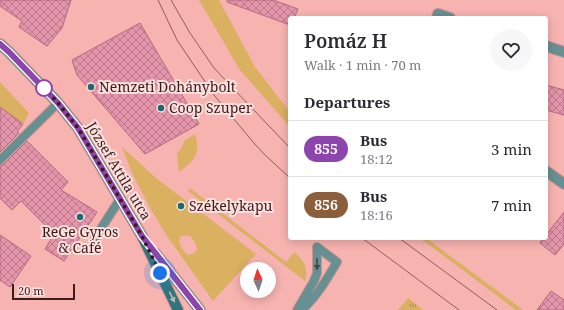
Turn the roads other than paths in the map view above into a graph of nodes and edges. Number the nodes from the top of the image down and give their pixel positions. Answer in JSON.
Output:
{"nodes":[{"id":1,"x":0,"y":44,"type":"edge"},
{"id":2,"x":548,"y":47,"type":"edge"},
{"id":3,"x":564,"y":52,"type":"edge"},
{"id":4,"x":58,"y":103,"type":"junction"},
{"id":5,"x":0,"y":160,"type":"edge"},
{"id":6,"x":548,"y":172,"type":"edge"},
{"id":7,"x":564,"y":184,"type":"edge"},
{"id":8,"x":120,"y":199,"type":"junction"},
{"id":9,"x":142,"y":236,"type":"junction"},
{"id":10,"x":93,"y":241,"type":"dead end"},
{"id":11,"x":178,"y":310,"type":"edge"},
{"id":12,"x":200,"y":310,"type":"edge"},
{"id":13,"x":297,"y":310,"type":"edge"},
{"id":14,"x":302,"y":310,"type":"edge"}],
"edges":[{"from":1,"to":4,"type":"main road","name":"József Attila utca"},
{"from":2,"to":3,"type":"street"},
{"from":4,"to":5,"type":"lane"},
{"from":4,"to":8,"type":"main road","name":"József Attila utca"},
{"from":6,"to":7,"type":"street"},
{"from":8,"to":9,"type":"main road","name":"József Attila utca"},
{"from":8,"to":10,"type":"lane"},
{"from":9,"to":11,"type":"main road","name":"József Attila utca","one_way":true},
{"from":9,"to":12,"type":"main road"},
{"from":14,"to":13,"type":"lane","one_way":true}]}
